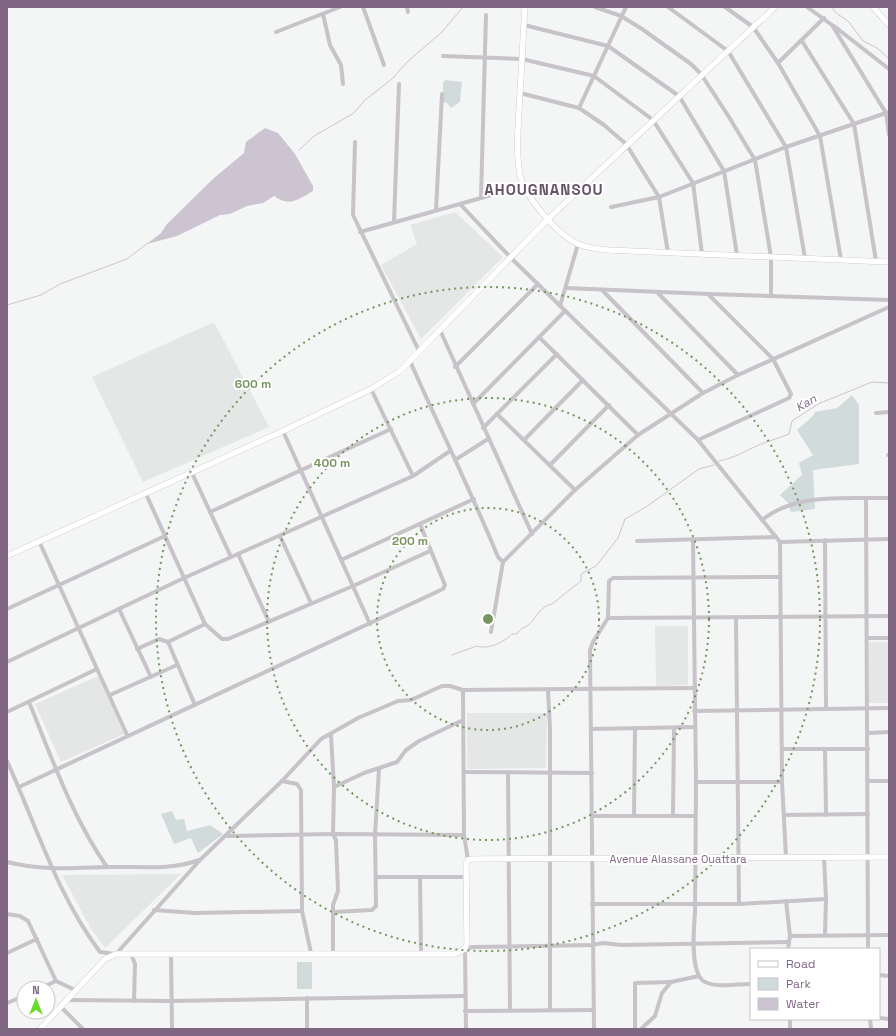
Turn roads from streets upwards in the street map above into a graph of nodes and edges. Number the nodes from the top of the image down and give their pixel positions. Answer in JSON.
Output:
{"nodes":[{"id":1,"x":340,"y":7,"type":"edge"},
{"id":2,"x":362,"y":7,"type":"edge"},
{"id":3,"x":406,"y":7,"type":"edge"},
{"id":4,"x":525,"y":7,"type":"edge"},
{"id":5,"x":595,"y":7,"type":"edge"},
{"id":6,"x":626,"y":7,"type":"edge"},
{"id":7,"x":668,"y":7,"type":"edge"},
{"id":8,"x":725,"y":7,"type":"edge"},
{"id":9,"x":775,"y":7,"type":"edge"},
{"id":10,"x":807,"y":7,"type":"edge"},
{"id":11,"x":873,"y":7,"type":"edge"},
{"id":12,"x":408,"y":12,"type":"dead end"},
{"id":13,"x":323,"y":14,"type":"junction"},
{"id":14,"x":486,"y":15,"type":"dead end"},
{"id":15,"x":621,"y":16,"type":"junction"},
{"id":16,"x":824,"y":18,"type":"junction"},
{"id":17,"x":524,"y":25,"type":"junction"},
{"id":18,"x":832,"y":25,"type":"junction"},
{"id":19,"x":889,"y":25,"type":"edge"},
{"id":20,"x":753,"y":27,"type":"junction"},
{"id":21,"x":276,"y":32,"type":"dead end"},
{"id":22,"x":802,"y":41,"type":"junction"},
{"id":23,"x":608,"y":46,"type":"junction"},
{"id":24,"x":728,"y":51,"type":"junction"},
{"id":25,"x":443,"y":56,"type":"dead end"},
{"id":26,"x":484,"y":58,"type":"junction"},
{"id":27,"x":522,"y":58,"type":"junction"},
{"id":28,"x":778,"y":63,"type":"junction"},
{"id":29,"x":384,"y":65,"type":"dead end"},
{"id":30,"x":889,"y":68,"type":"edge"},
{"id":31,"x":702,"y":74,"type":"junction"},
{"id":32,"x":594,"y":76,"type":"junction"},
{"id":33,"x":343,"y":84,"type":"dead end"},
{"id":34,"x":399,"y":84,"type":"dead end"},
{"id":35,"x":520,"y":93,"type":"junction"},
{"id":36,"x":442,"y":94,"type":"dead end"},
{"id":37,"x":679,"y":96,"type":"junction"},
{"id":38,"x":579,"y":108,"type":"junction"},
{"id":39,"x":887,"y":112,"type":"edge"},
{"id":40,"x":653,"y":120,"type":"junction"},
{"id":41,"x":854,"y":124,"type":"junction"},
{"id":42,"x":889,"y":135,"type":"edge"},
{"id":43,"x":820,"y":136,"type":"junction"},
{"id":44,"x":355,"y":142,"type":"dead end"},
{"id":45,"x":626,"y":144,"type":"junction"},
{"id":46,"x":786,"y":147,"type":"junction"},
{"id":47,"x":755,"y":160,"type":"junction"},
{"id":48,"x":724,"y":171,"type":"junction"},
{"id":49,"x":693,"y":183,"type":"junction"},
{"id":50,"x":524,"y":186,"type":"junction"},
{"id":51,"x":481,"y":197,"type":"junction"},
{"id":52,"x":659,"y":197,"type":"junction"},
{"id":53,"x":460,"y":204,"type":"junction"},
{"id":54,"x":611,"y":207,"type":"dead end"},
{"id":55,"x":436,"y":210,"type":"junction"},
{"id":56,"x":548,"y":219,"type":"junction"},
{"id":57,"x":394,"y":222,"type":"junction"},
{"id":58,"x":360,"y":232,"type":"junction"},
{"id":59,"x":578,"y":244,"type":"junction"},
{"id":60,"x":668,"y":253,"type":"junction"},
{"id":61,"x":702,"y":254,"type":"junction"},
{"id":62,"x":737,"y":256,"type":"junction"},
{"id":63,"x":510,"y":257,"type":"junction"},
{"id":64,"x":771,"y":257,"type":"junction"},
{"id":65,"x":805,"y":258,"type":"junction"},
{"id":66,"x":841,"y":260,"type":"junction"},
{"id":67,"x":876,"y":261,"type":"junction"},
{"id":68,"x":889,"y":262,"type":"edge"},
{"id":69,"x":538,"y":284,"type":"junction"},
{"id":70,"x":566,"y":288,"type":"junction"},
{"id":71,"x":602,"y":289,"type":"junction"},
{"id":72,"x":656,"y":292,"type":"junction"},
{"id":73,"x":709,"y":294,"type":"junction"},
{"id":74,"x":771,"y":296,"type":"junction"},
{"id":75,"x":889,"y":300,"type":"edge"},
{"id":76,"x":560,"y":306,"type":"junction"},
{"id":77,"x":889,"y":307,"type":"edge"},
{"id":78,"x":565,"y":311,"type":"junction"},
{"id":79,"x":440,"y":330,"type":"junction"},
{"id":80,"x":539,"y":337,"type":"junction"},
{"id":81,"x":419,"y":351,"type":"junction"},
{"id":82,"x":557,"y":354,"type":"junction"},
{"id":83,"x":773,"y":359,"type":"junction"},
{"id":84,"x":410,"y":361,"type":"junction"},
{"id":85,"x":455,"y":367,"type":"junction"},
{"id":86,"x":738,"y":375,"type":"junction"},
{"id":87,"x":583,"y":380,"type":"junction"},
{"id":88,"x":371,"y":389,"type":"junction"},
{"id":89,"x":703,"y":393,"type":"junction"},
{"id":90,"x":473,"y":404,"type":"junction"},
{"id":91,"x":609,"y":406,"type":"junction"},
{"id":92,"x":876,"y":412,"type":"dead end"},
{"id":93,"x":889,"y":412,"type":"edge"},
{"id":94,"x":671,"y":413,"type":"junction"},
{"id":95,"x":497,"y":414,"type":"junction"},
{"id":96,"x":484,"y":428,"type":"junction"},
{"id":97,"x":391,"y":429,"type":"junction"},
{"id":98,"x":283,"y":431,"type":"junction"},
{"id":99,"x":638,"y":435,"type":"junction"},
{"id":100,"x":488,"y":439,"type":"junction"},
{"id":101,"x":524,"y":440,"type":"junction"},
{"id":102,"x":698,"y":440,"type":"junction"},
{"id":103,"x":450,"y":451,"type":"junction"},
{"id":104,"x":455,"y":460,"type":"junction"},
{"id":105,"x":550,"y":466,"type":"junction"},
{"id":106,"x":300,"y":471,"type":"junction"},
{"id":107,"x":192,"y":473,"type":"junction"},
{"id":108,"x":413,"y":476,"type":"junction"},
{"id":109,"x":575,"y":490,"type":"junction"},
{"id":110,"x":146,"y":494,"type":"junction"},
{"id":111,"x":866,"y":498,"type":"junction"},
{"id":112,"x":889,"y":498,"type":"edge"},
{"id":113,"x":474,"y":499,"type":"junction"},
{"id":114,"x":210,"y":512,"type":"junction"},
{"id":115,"x":322,"y":517,"type":"junction"},
{"id":116,"x":762,"y":520,"type":"junction"},
{"id":117,"x":420,"y":524,"type":"junction"},
{"id":118,"x":532,"y":534,"type":"junction"},
{"id":119,"x":165,"y":536,"type":"junction"},
{"id":120,"x":280,"y":536,"type":"junction"},
{"id":121,"x":776,"y":537,"type":"junction"},
{"id":122,"x":693,"y":539,"type":"junction"},
{"id":123,"x":889,"y":539,"type":"edge"},
{"id":124,"x":825,"y":540,"type":"junction"},
{"id":125,"x":866,"y":540,"type":"junction"},
{"id":126,"x":39,"y":541,"type":"junction"},
{"id":127,"x":637,"y":541,"type":"dead end"},
{"id":128,"x":780,"y":542,"type":"junction"},
{"id":129,"x":430,"y":551,"type":"junction"},
{"id":130,"x":238,"y":554,"type":"junction"},
{"id":131,"x":7,"y":556,"type":"edge"},
{"id":132,"x":231,"y":558,"type":"junction"},
{"id":133,"x":341,"y":560,"type":"junction"},
{"id":134,"x":503,"y":562,"type":"junction"},
{"id":135,"x":780,"y":577,"type":"junction"},
{"id":136,"x":184,"y":578,"type":"junction"},
{"id":137,"x":693,"y":578,"type":"junction"},
{"id":138,"x":60,"y":584,"type":"junction"},
{"id":139,"x":353,"y":586,"type":"junction"},
{"id":140,"x":311,"y":603,"type":"junction"},
{"id":141,"x":7,"y":609,"type":"edge"},
{"id":142,"x":119,"y":609,"type":"junction"},
{"id":143,"x":889,"y":616,"type":"edge"},
{"id":144,"x":781,"y":617,"type":"junction"},
{"id":145,"x":826,"y":617,"type":"junction"},
{"id":146,"x":867,"y":617,"type":"junction"},
{"id":147,"x":608,"y":618,"type":"junction"},
{"id":148,"x":736,"y":618,"type":"junction"},
{"id":149,"x":694,"y":619,"type":"junction"},
{"id":150,"x":269,"y":622,"type":"junction"},
{"id":151,"x":205,"y":624,"type":"junction"},
{"id":152,"x":370,"y":624,"type":"junction"},
{"id":153,"x":78,"y":628,"type":"junction"},
{"id":154,"x":491,"y":632,"type":"dead end"},
{"id":155,"x":866,"y":638,"type":"junction"},
{"id":156,"x":889,"y":638,"type":"edge"},
{"id":157,"x":168,"y":642,"type":"junction"},
{"id":158,"x":137,"y":649,"type":"junction"},
{"id":159,"x":7,"y":662,"type":"edge"},
{"id":160,"x":177,"y":665,"type":"junction"},
{"id":161,"x":97,"y":669,"type":"junction"},
{"id":162,"x":151,"y":677,"type":"junction"},
{"id":163,"x":591,"y":688,"type":"junction"},
{"id":164,"x":694,"y":688,"type":"junction"},
{"id":165,"x":463,"y":690,"type":"junction"},
{"id":166,"x":548,"y":690,"type":"junction"},
{"id":167,"x":110,"y":695,"type":"junction"},
{"id":168,"x":29,"y":702,"type":"junction"},
{"id":169,"x":195,"y":704,"type":"junction"},
{"id":170,"x":868,"y":708,"type":"junction"},
{"id":171,"x":889,"y":708,"type":"edge"},
{"id":172,"x":783,"y":709,"type":"junction"},
{"id":173,"x":826,"y":709,"type":"junction"},
{"id":174,"x":694,"y":710,"type":"junction"},
{"id":175,"x":738,"y":710,"type":"junction"},
{"id":176,"x":7,"y":712,"type":"edge"},
{"id":177,"x":463,"y":720,"type":"junction"},
{"id":178,"x":695,"y":727,"type":"junction"},
{"id":179,"x":592,"y":728,"type":"junction"},
{"id":180,"x":635,"y":728,"type":"junction"},
{"id":181,"x":674,"y":728,"type":"junction"},
{"id":182,"x":868,"y":732,"type":"junction"},
{"id":183,"x":889,"y":732,"type":"edge"},
{"id":184,"x":127,"y":735,"type":"junction"},
{"id":185,"x":331,"y":735,"type":"junction"},
{"id":186,"x":782,"y":749,"type":"junction"},
{"id":187,"x":825,"y":749,"type":"junction"},
{"id":188,"x":868,"y":749,"type":"junction"},
{"id":189,"x":7,"y":761,"type":"edge"},
{"id":190,"x":57,"y":768,"type":"junction"},
{"id":191,"x":379,"y":769,"type":"junction"},
{"id":192,"x":464,"y":772,"type":"junction"},
{"id":193,"x":508,"y":773,"type":"junction"},
{"id":194,"x":550,"y":773,"type":"junction"},
{"id":195,"x":592,"y":773,"type":"junction"},
{"id":196,"x":282,"y":781,"type":"junction"},
{"id":197,"x":868,"y":781,"type":"junction"},
{"id":198,"x":889,"y":781,"type":"edge"},
{"id":199,"x":696,"y":782,"type":"junction"},
{"id":200,"x":738,"y":782,"type":"junction"},
{"id":201,"x":782,"y":782,"type":"junction"},
{"id":202,"x":19,"y":786,"type":"junction"},
{"id":203,"x":334,"y":788,"type":"junction"},
{"id":204,"x":868,"y":814,"type":"junction"},
{"id":205,"x":785,"y":815,"type":"junction"},
{"id":206,"x":826,"y":815,"type":"junction"},
{"id":207,"x":592,"y":816,"type":"junction"},
{"id":208,"x":634,"y":816,"type":"junction"},
{"id":209,"x":673,"y":816,"type":"junction"},
{"id":210,"x":695,"y":816,"type":"junction"},
{"id":211,"x":301,"y":834,"type":"junction"},
{"id":212,"x":333,"y":834,"type":"junction"},
{"id":213,"x":375,"y":835,"type":"junction"},
{"id":214,"x":464,"y":835,"type":"junction"},
{"id":215,"x":226,"y":836,"type":"junction"},
{"id":216,"x":786,"y":857,"type":"junction"},
{"id":217,"x":824,"y":857,"type":"junction"},
{"id":218,"x":889,"y":857,"type":"edge"},
{"id":219,"x":695,"y":858,"type":"junction"},
{"id":220,"x":739,"y":858,"type":"junction"},
{"id":221,"x":868,"y":858,"type":"junction"},
{"id":222,"x":509,"y":859,"type":"junction"},
{"id":223,"x":551,"y":859,"type":"junction"},
{"id":224,"x":200,"y":860,"type":"junction"},
{"id":225,"x":468,"y":860,"type":"junction"},
{"id":226,"x":593,"y":860,"type":"junction"},
{"id":227,"x":7,"y":862,"type":"edge"},
{"id":228,"x":107,"y":867,"type":"junction"},
{"id":229,"x":52,"y":868,"type":"junction"},
{"id":230,"x":376,"y":877,"type":"junction"},
{"id":231,"x":420,"y":877,"type":"junction"},
{"id":232,"x":466,"y":877,"type":"junction"},
{"id":233,"x":826,"y":899,"type":"junction"},
{"id":234,"x":786,"y":901,"type":"junction"},
{"id":235,"x":695,"y":903,"type":"junction"},
{"id":236,"x":592,"y":904,"type":"junction"},
{"id":237,"x":739,"y":904,"type":"junction"},
{"id":238,"x":154,"y":910,"type":"junction"},
{"id":239,"x":302,"y":911,"type":"junction"},
{"id":240,"x":333,"y":912,"type":"junction"},
{"id":241,"x":7,"y":914,"type":"edge"},
{"id":242,"x":868,"y":935,"type":"junction"},
{"id":243,"x":889,"y":935,"type":"edge"},
{"id":244,"x":790,"y":936,"type":"junction"},
{"id":245,"x":825,"y":936,"type":"junction"},
{"id":246,"x":37,"y":938,"type":"junction"},
{"id":247,"x":788,"y":942,"type":"junction"},
{"id":248,"x":692,"y":944,"type":"junction"},
{"id":249,"x":592,"y":945,"type":"junction"},
{"id":250,"x":551,"y":946,"type":"junction"},
{"id":251,"x":509,"y":947,"type":"junction"},
{"id":252,"x":788,"y":948,"type":"edge"},
{"id":253,"x":868,"y":948,"type":"edge"},
{"id":254,"x":465,"y":949,"type":"junction"},
{"id":255,"x":7,"y":953,"type":"edge"},
{"id":256,"x":311,"y":953,"type":"junction"},
{"id":257,"x":334,"y":953,"type":"junction"},
{"id":258,"x":421,"y":953,"type":"junction"},
{"id":259,"x":116,"y":954,"type":"junction"},
{"id":260,"x":131,"y":954,"type":"junction"},
{"id":261,"x":171,"y":954,"type":"junction"},
{"id":262,"x":698,"y":976,"type":"junction"},
{"id":263,"x":56,"y":980,"type":"edge"},
{"id":264,"x":56,"y":981,"type":"edge"},
{"id":265,"x":671,"y":982,"type":"junction"},
{"id":266,"x":750,"y":984,"type":"edge"},
{"id":267,"x":75,"y":990,"type":"junction"},
{"id":268,"x":464,"y":996,"type":"junction"},
{"id":269,"x":307,"y":998,"type":"junction"},
{"id":270,"x":67,"y":1000,"type":"junction"},
{"id":271,"x":134,"y":1001,"type":"junction"},
{"id":272,"x":172,"y":1001,"type":"junction"},
{"id":273,"x":60,"y":1006,"type":"junction"},
{"id":274,"x":510,"y":1010,"type":"junction"},
{"id":275,"x":550,"y":1010,"type":"junction"},
{"id":276,"x":594,"y":1010,"type":"junction"},
{"id":277,"x":465,"y":1011,"type":"junction"},
{"id":278,"x":40,"y":1029,"type":"edge"},
{"id":279,"x":83,"y":1029,"type":"edge"},
{"id":280,"x":172,"y":1029,"type":"edge"},
{"id":281,"x":307,"y":1029,"type":"edge"},
{"id":282,"x":466,"y":1029,"type":"edge"},
{"id":283,"x":594,"y":1029,"type":"edge"},
{"id":284,"x":636,"y":1029,"type":"edge"},
{"id":285,"x":641,"y":1029,"type":"edge"}],
"edges":[{"from":1,"to":13,"type":"street"},
{"from":2,"to":29,"type":"street"},
{"from":3,"to":12,"type":"street"},
{"from":4,"to":17,"type":"street"},
{"from":5,"to":15,"type":"street"},
{"from":6,"to":15,"type":"street"},
{"from":7,"to":24,"type":"street"},
{"from":8,"to":20,"type":"street"},
{"from":9,"to":20,"type":"street"},
{"from":10,"to":16,"type":"street"},
{"from":11,"to":19,"type":"street"},
{"from":13,"to":21,"type":"street"},
{"from":13,"to":33,"type":"street"},
{"from":14,"to":26,"type":"street"},
{"from":15,"to":23,"type":"street"},
{"from":15,"to":31,"type":"street"},
{"from":16,"to":18,"type":"street"},
{"from":16,"to":22,"type":"street"},
{"from":17,"to":23,"type":"street"},
{"from":17,"to":27,"type":"street"},
{"from":18,"to":30,"type":"street"},
{"from":18,"to":39,"type":"street"},
{"from":20,"to":24,"type":"street"},
{"from":20,"to":28,"type":"street"},
{"from":22,"to":28,"type":"street"},
{"from":22,"to":41,"type":"street"},
{"from":23,"to":32,"type":"street"},
{"from":23,"to":37,"type":"street"},
{"from":24,"to":31,"type":"street"},
{"from":24,"to":46,"type":"street"},
{"from":25,"to":26,"type":"street"},
{"from":26,"to":27,"type":"street"},
{"from":26,"to":51,"type":"street"},
{"from":27,"to":32,"type":"street"},
{"from":27,"to":35,"type":"street"},
{"from":28,"to":43,"type":"street"},
{"from":31,"to":37,"type":"street"},
{"from":31,"to":47,"type":"street"},
{"from":32,"to":38,"type":"street"},
{"from":32,"to":40,"type":"street"},
{"from":34,"to":57,"type":"street"},
{"from":35,"to":38,"type":"street"},
{"from":35,"to":50,"type":"street"},
{"from":36,"to":55,"type":"street"},
{"from":37,"to":40,"type":"street"},
{"from":37,"to":48,"type":"street"},
{"from":38,"to":45,"type":"street"},
{"from":39,"to":41,"type":"street"},
{"from":39,"to":42,"type":"street"},
{"from":40,"to":45,"type":"street"},
{"from":40,"to":49,"type":"street"},
{"from":41,"to":43,"type":"street"},
{"from":41,"to":67,"type":"street"},
{"from":43,"to":46,"type":"street"},
{"from":43,"to":66,"type":"street"},
{"from":44,"to":58,"type":"street"},
{"from":45,"to":52,"type":"street"},
{"from":45,"to":56,"type":"street"},
{"from":46,"to":47,"type":"street"},
{"from":46,"to":65,"type":"street"},
{"from":47,"to":48,"type":"street"},
{"from":47,"to":64,"type":"street"},
{"from":48,"to":49,"type":"street"},
{"from":48,"to":62,"type":"street"},
{"from":49,"to":52,"type":"street"},
{"from":49,"to":61,"type":"street"},
{"from":50,"to":51,"type":"street"},
{"from":50,"to":56,"type":"street"},
{"from":51,"to":53,"type":"street"},
{"from":52,"to":54,"type":"street"},
{"from":52,"to":60,"type":"street"},
{"from":53,"to":55,"type":"street"},
{"from":53,"to":63,"type":"street"},
{"from":55,"to":57,"type":"street"},
{"from":56,"to":59,"type":"street"},
{"from":56,"to":63,"type":"street"},
{"from":57,"to":58,"type":"street"},
{"from":58,"to":81,"type":"street"},
{"from":59,"to":60,"type":"street"},
{"from":59,"to":70,"type":"street"},
{"from":60,"to":61,"type":"street"},
{"from":61,"to":62,"type":"street"},
{"from":62,"to":64,"type":"street"},
{"from":63,"to":69,"type":"street"},
{"from":63,"to":79,"type":"street"},
{"from":64,"to":65,"type":"street"},
{"from":64,"to":74,"type":"street"},
{"from":65,"to":66,"type":"street"},
{"from":66,"to":67,"type":"street"},
{"from":67,"to":68,"type":"street"},
{"from":69,"to":76,"type":"street"},
{"from":69,"to":85,"type":"street"},
{"from":70,"to":71,"type":"street"},
{"from":70,"to":76,"type":"street"},
{"from":71,"to":72,"type":"street"},
{"from":71,"to":89,"type":"street"},
{"from":72,"to":73,"type":"street"},
{"from":72,"to":86,"type":"street"},
{"from":73,"to":74,"type":"street"},
{"from":73,"to":83,"type":"street"},
{"from":74,"to":75,"type":"street"},
{"from":76,"to":78,"type":"street"},
{"from":77,"to":83,"type":"street"},
{"from":78,"to":80,"type":"street"},
{"from":78,"to":94,"type":"street"},
{"from":79,"to":81,"type":"street"},
{"from":79,"to":85,"type":"street"},
{"from":80,"to":82,"type":"street"},
{"from":80,"to":90,"type":"street"},
{"from":81,"to":84,"type":"street"},
{"from":82,"to":87,"type":"street"},
{"from":82,"to":95,"type":"street"},
{"from":83,"to":86,"type":"street"},
{"from":83,"to":102,"type":"street"},
{"from":84,"to":88,"type":"street"},
{"from":84,"to":103,"type":"street"},
{"from":85,"to":90,"type":"street"},
{"from":86,"to":89,"type":"street"},
{"from":87,"to":91,"type":"street"},
{"from":87,"to":101,"type":"street"},
{"from":88,"to":97,"type":"street"},
{"from":88,"to":98,"type":"street"},
{"from":89,"to":94,"type":"street"},
{"from":90,"to":96,"type":"street"},
{"from":91,"to":99,"type":"street"},
{"from":91,"to":105,"type":"street"},
{"from":92,"to":93,"type":"street"},
{"from":94,"to":99,"type":"street"},
{"from":94,"to":102,"type":"street"},
{"from":95,"to":96,"type":"street"},
{"from":95,"to":101,"type":"street"},
{"from":96,"to":100,"type":"street"},
{"from":97,"to":106,"type":"street"},
{"from":97,"to":108,"type":"street"},
{"from":98,"to":106,"type":"street"},
{"from":98,"to":107,"type":"street"},
{"from":99,"to":109,"type":"street"},
{"from":100,"to":104,"type":"street"},
{"from":100,"to":118,"type":"street"},
{"from":101,"to":105,"type":"street"},
{"from":102,"to":116,"type":"street"},
{"from":103,"to":104,"type":"street"},
{"from":103,"to":108,"type":"street"},
{"from":104,"to":113,"type":"street"},
{"from":105,"to":109,"type":"street"},
{"from":106,"to":114,"type":"street"},
{"from":106,"to":115,"type":"street"},
{"from":107,"to":110,"type":"street"},
{"from":107,"to":114,"type":"street"},
{"from":108,"to":115,"type":"street"},
{"from":109,"to":118,"type":"street"},
{"from":110,"to":119,"type":"street"},
{"from":110,"to":126,"type":"street"},
{"from":111,"to":112,"type":"street"},
{"from":111,"to":116,"type":"street"},
{"from":111,"to":125,"type":"street"},
{"from":113,"to":117,"type":"street"},
{"from":113,"to":134,"type":"street"},
{"from":114,"to":132,"type":"street"},
{"from":115,"to":120,"type":"street"},
{"from":115,"to":133,"type":"street"},
{"from":116,"to":121,"type":"street"},
{"from":117,"to":129,"type":"street"},
{"from":117,"to":133,"type":"street"},
{"from":118,"to":134,"type":"street"},
{"from":119,"to":136,"type":"street"},
{"from":119,"to":138,"type":"street"},
{"from":120,"to":130,"type":"street"},
{"from":120,"to":140,"type":"street"},
{"from":121,"to":122,"type":"street"},
{"from":121,"to":128,"type":"street"},
{"from":122,"to":127,"type":"street"},
{"from":122,"to":137,"type":"street"},
{"from":123,"to":125,"type":"street"},
{"from":124,"to":125,"type":"street"},
{"from":124,"to":128,"type":"street"},
{"from":124,"to":145,"type":"street"},
{"from":125,"to":146,"type":"street"},
{"from":126,"to":131,"type":"street"},
{"from":126,"to":138,"type":"street"},
{"from":128,"to":135,"type":"street"},
{"from":129,"to":139,"type":"street"},
{"from":129,"to":152,"type":"street"},
{"from":130,"to":132,"type":"street"},
{"from":130,"to":150,"type":"street"},
{"from":132,"to":136,"type":"street"},
{"from":133,"to":139,"type":"street"},
{"from":134,"to":154,"type":"street"},
{"from":135,"to":137,"type":"street"},
{"from":135,"to":144,"type":"street"},
{"from":136,"to":142,"type":"street"},
{"from":136,"to":151,"type":"street"},
{"from":137,"to":147,"type":"street"},
{"from":137,"to":149,"type":"street"},
{"from":138,"to":141,"type":"street"},
{"from":138,"to":153,"type":"street"},
{"from":139,"to":140,"type":"street"},
{"from":139,"to":152,"type":"street"},
{"from":140,"to":150,"type":"street"},
{"from":142,"to":153,"type":"street"},
{"from":142,"to":158,"type":"street"},
{"from":143,"to":146,"type":"street"},
{"from":144,"to":145,"type":"street"},
{"from":144,"to":148,"type":"street"},
{"from":144,"to":172,"type":"street"},
{"from":145,"to":146,"type":"street"},
{"from":145,"to":173,"type":"street"},
{"from":146,"to":155,"type":"street"},
{"from":147,"to":149,"type":"street"},
{"from":147,"to":163,"type":"street"},
{"from":148,"to":149,"type":"street"},
{"from":148,"to":175,"type":"street"},
{"from":149,"to":164,"type":"street"},
{"from":150,"to":151,"type":"street"},
{"from":151,"to":157,"type":"street"},
{"from":152,"to":169,"type":"street"},
{"from":153,"to":159,"type":"street"},
{"from":153,"to":161,"type":"street"},
{"from":155,"to":156,"type":"street"},
{"from":155,"to":170,"type":"street"},
{"from":157,"to":158,"type":"street"},
{"from":157,"to":160,"type":"street"},
{"from":158,"to":162,"type":"street"},
{"from":160,"to":162,"type":"street"},
{"from":160,"to":169,"type":"street"},
{"from":161,"to":167,"type":"street"},
{"from":161,"to":168,"type":"street"},
{"from":162,"to":167,"type":"street"},
{"from":163,"to":164,"type":"street"},
{"from":163,"to":166,"type":"street"},
{"from":163,"to":179,"type":"street"},
{"from":164,"to":174,"type":"street"},
{"from":165,"to":166,"type":"street"},
{"from":165,"to":177,"type":"street"},
{"from":165,"to":185,"type":"street"},
{"from":166,"to":194,"type":"street"},
{"from":167,"to":184,"type":"street"},
{"from":168,"to":176,"type":"street"},
{"from":168,"to":190,"type":"street"},
{"from":169,"to":184,"type":"street"},
{"from":170,"to":171,"type":"street"},
{"from":170,"to":173,"type":"street"},
{"from":170,"to":182,"type":"street"},
{"from":172,"to":173,"type":"street"},
{"from":172,"to":175,"type":"street"},
{"from":172,"to":186,"type":"street"},
{"from":174,"to":175,"type":"street"},
{"from":174,"to":178,"type":"street"},
{"from":175,"to":200,"type":"street"},
{"from":177,"to":191,"type":"street"},
{"from":177,"to":192,"type":"street"},
{"from":178,"to":181,"type":"street"},
{"from":178,"to":199,"type":"street"},
{"from":179,"to":180,"type":"street"},
{"from":179,"to":195,"type":"street"},
{"from":180,"to":181,"type":"street"},
{"from":180,"to":208,"type":"street"},
{"from":181,"to":209,"type":"street"},
{"from":182,"to":183,"type":"street"},
{"from":182,"to":188,"type":"street"},
{"from":184,"to":190,"type":"street"},
{"from":185,"to":196,"type":"street"},
{"from":185,"to":203,"type":"street"},
{"from":186,"to":187,"type":"street"},
{"from":186,"to":201,"type":"street"},
{"from":187,"to":188,"type":"street"},
{"from":187,"to":206,"type":"street"},
{"from":188,"to":197,"type":"street"},
{"from":189,"to":202,"type":"street"},
{"from":190,"to":202,"type":"street"},
{"from":190,"to":228,"type":"street"},
{"from":191,"to":203,"type":"street"},
{"from":191,"to":213,"type":"street"},
{"from":192,"to":193,"type":"street"},
{"from":192,"to":214,"type":"street"},
{"from":193,"to":194,"type":"street"},
{"from":193,"to":222,"type":"street"},
{"from":194,"to":195,"type":"street"},
{"from":194,"to":223,"type":"street"},
{"from":195,"to":207,"type":"street"},
{"from":196,"to":211,"type":"street"},
{"from":196,"to":215,"type":"street"},
{"from":197,"to":198,"type":"street"},
{"from":197,"to":204,"type":"street"},
{"from":199,"to":200,"type":"street"},
{"from":199,"to":210,"type":"street"},
{"from":200,"to":201,"type":"street"},
{"from":200,"to":220,"type":"street"},
{"from":201,"to":205,"type":"street"},
{"from":202,"to":229,"type":"street"},
{"from":203,"to":212,"type":"street"},
{"from":204,"to":206,"type":"street"},
{"from":204,"to":221,"type":"street"},
{"from":205,"to":206,"type":"street"},
{"from":205,"to":216,"type":"street"},
{"from":207,"to":208,"type":"street"},
{"from":207,"to":226,"type":"street"},
{"from":208,"to":209,"type":"street"},
{"from":209,"to":210,"type":"street"},
{"from":210,"to":219,"type":"street"},
{"from":211,"to":212,"type":"street"},
{"from":211,"to":215,"type":"street"},
{"from":211,"to":239,"type":"street"},
{"from":212,"to":213,"type":"street"},
{"from":212,"to":240,"type":"street"},
{"from":213,"to":214,"type":"street"},
{"from":213,"to":230,"type":"street"},
{"from":214,"to":225,"type":"street"},
{"from":215,"to":224,"type":"street"},
{"from":216,"to":217,"type":"street","name":"Avenue Alassane Ouattara"},
{"from":216,"to":220,"type":"street","name":"Avenue Alassane Ouattara"},
{"from":217,"to":221,"type":"street","name":"Avenue Alassane Ouattara"},
{"from":217,"to":233,"type":"street"},
{"from":218,"to":221,"type":"street","name":"Avenue Alassane Ouattara"},
{"from":219,"to":220,"type":"street","name":"Avenue Alassane Ouattara"},
{"from":219,"to":226,"type":"street","name":"Avenue Alassane Ouattara"},
{"from":219,"to":235,"type":"street"},
{"from":220,"to":237,"type":"street"},
{"from":221,"to":242,"type":"street"},
{"from":222,"to":223,"type":"street","name":"Avenue Alassane Ouattara"},
{"from":222,"to":225,"type":"street","name":"Avenue Alassane Ouattara"},
{"from":222,"to":251,"type":"street"},
{"from":223,"to":226,"type":"street","name":"Avenue Alassane Ouattara"},
{"from":223,"to":250,"type":"street"},
{"from":224,"to":228,"type":"street"},
{"from":224,"to":238,"type":"street"},
{"from":225,"to":232,"type":"street"},
{"from":226,"to":236,"type":"street"},
{"from":227,"to":229,"type":"street"},
{"from":228,"to":229,"type":"street"},
{"from":229,"to":259,"type":"street"},
{"from":230,"to":231,"type":"street"},
{"from":230,"to":240,"type":"street"},
{"from":231,"to":232,"type":"street"},
{"from":231,"to":258,"type":"street"},
{"from":232,"to":254,"type":"street"},
{"from":233,"to":234,"type":"street"},
{"from":233,"to":245,"type":"street"},
{"from":234,"to":237,"type":"street"},
{"from":234,"to":244,"type":"street"},
{"from":235,"to":236,"type":"street"},
{"from":235,"to":237,"type":"street"},
{"from":235,"to":248,"type":"street"},
{"from":236,"to":249,"type":"street"},
{"from":238,"to":239,"type":"street"},
{"from":238,"to":259,"type":"street"},
{"from":239,"to":256,"type":"street"},
{"from":240,"to":257,"type":"street"},
{"from":241,"to":246,"type":"street"},
{"from":242,"to":243,"type":"street"},
{"from":242,"to":245,"type":"street"},
{"from":242,"to":253,"type":"street"},
{"from":244,"to":245,"type":"street"},
{"from":244,"to":247,"type":"street"},
{"from":246,"to":255,"type":"street"},
{"from":246,"to":263,"type":"street"},
{"from":247,"to":248,"type":"street"},
{"from":247,"to":252,"type":"street"},
{"from":248,"to":249,"type":"street"},
{"from":248,"to":262,"type":"street"},
{"from":249,"to":250,"type":"street"},
{"from":249,"to":276,"type":"street"},
{"from":250,"to":251,"type":"street"},
{"from":250,"to":275,"type":"street"},
{"from":251,"to":254,"type":"street"},
{"from":251,"to":274,"type":"street"},
{"from":254,"to":258,"type":"street"},
{"from":254,"to":268,"type":"street"},
{"from":256,"to":257,"type":"street"},
{"from":256,"to":261,"type":"street"},
{"from":257,"to":258,"type":"street"},
{"from":259,"to":260,"type":"street"},
{"from":259,"to":267,"type":"street"},
{"from":260,"to":261,"type":"street"},
{"from":260,"to":271,"type":"street"},
{"from":261,"to":272,"type":"street"},
{"from":262,"to":265,"type":"street"},
{"from":262,"to":266,"type":"street"},
{"from":264,"to":267,"type":"street"},
{"from":265,"to":284,"type":"street"},
{"from":265,"to":285,"type":"street"},
{"from":267,"to":270,"type":"street"},
{"from":268,"to":269,"type":"street"},
{"from":268,"to":277,"type":"street"},
{"from":269,"to":272,"type":"street"},
{"from":269,"to":281,"type":"street"},
{"from":270,"to":271,"type":"street"},
{"from":270,"to":273,"type":"street"},
{"from":271,"to":272,"type":"street"},
{"from":272,"to":280,"type":"street"},
{"from":273,"to":278,"type":"street"},
{"from":273,"to":279,"type":"street"},
{"from":274,"to":275,"type":"street"},
{"from":274,"to":277,"type":"street"},
{"from":275,"to":276,"type":"street"},
{"from":276,"to":283,"type":"street"},
{"from":277,"to":282,"type":"street"}]}
